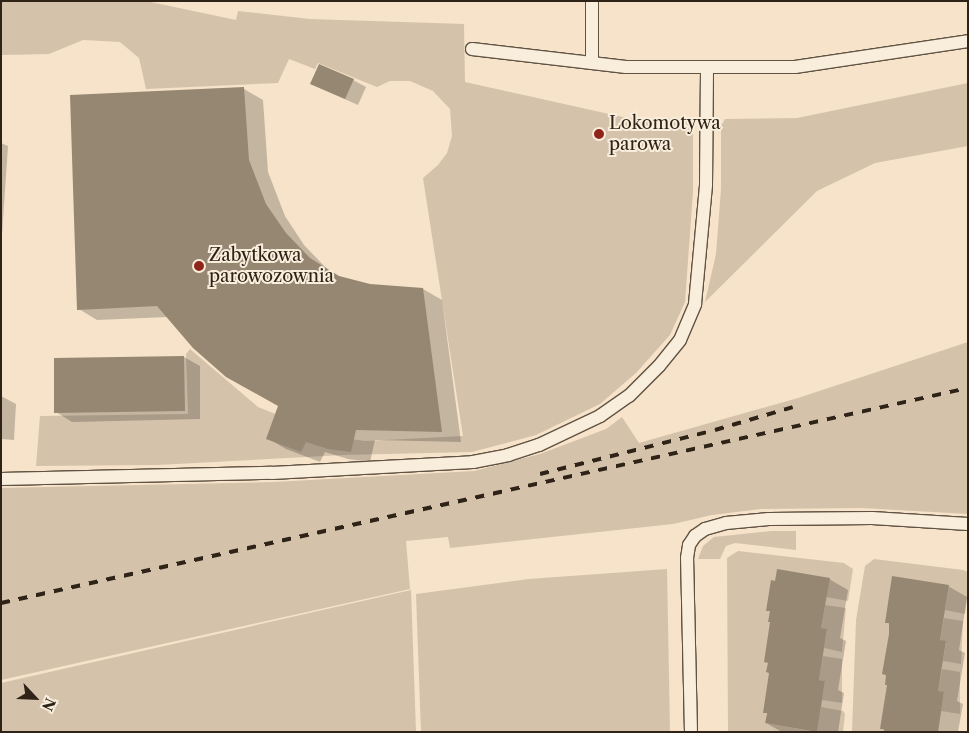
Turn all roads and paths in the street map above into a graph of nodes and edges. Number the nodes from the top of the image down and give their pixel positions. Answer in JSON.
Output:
{"nodes":[{"id":1,"x":592,"y":1,"type":"edge"},
{"id":2,"x":968,"y":41,"type":"edge"},
{"id":3,"x":472,"y":50,"type":"dead end"},
{"id":4,"x":592,"y":63,"type":"junction"},
{"id":5,"x":707,"y":67,"type":"junction"},
{"id":6,"x":1,"y":479,"type":"edge"},
{"id":7,"x":968,"y":524,"type":"edge"},
{"id":8,"x":690,"y":732,"type":"edge"}],
"edges":[{"from":1,"to":4,"type":"lane"},
{"from":2,"to":5,"type":"lane"},
{"from":3,"to":4,"type":"lane"},
{"from":4,"to":5,"type":"lane"},
{"from":5,"to":6,"type":"lane"},
{"from":7,"to":8,"type":"lane"}]}
